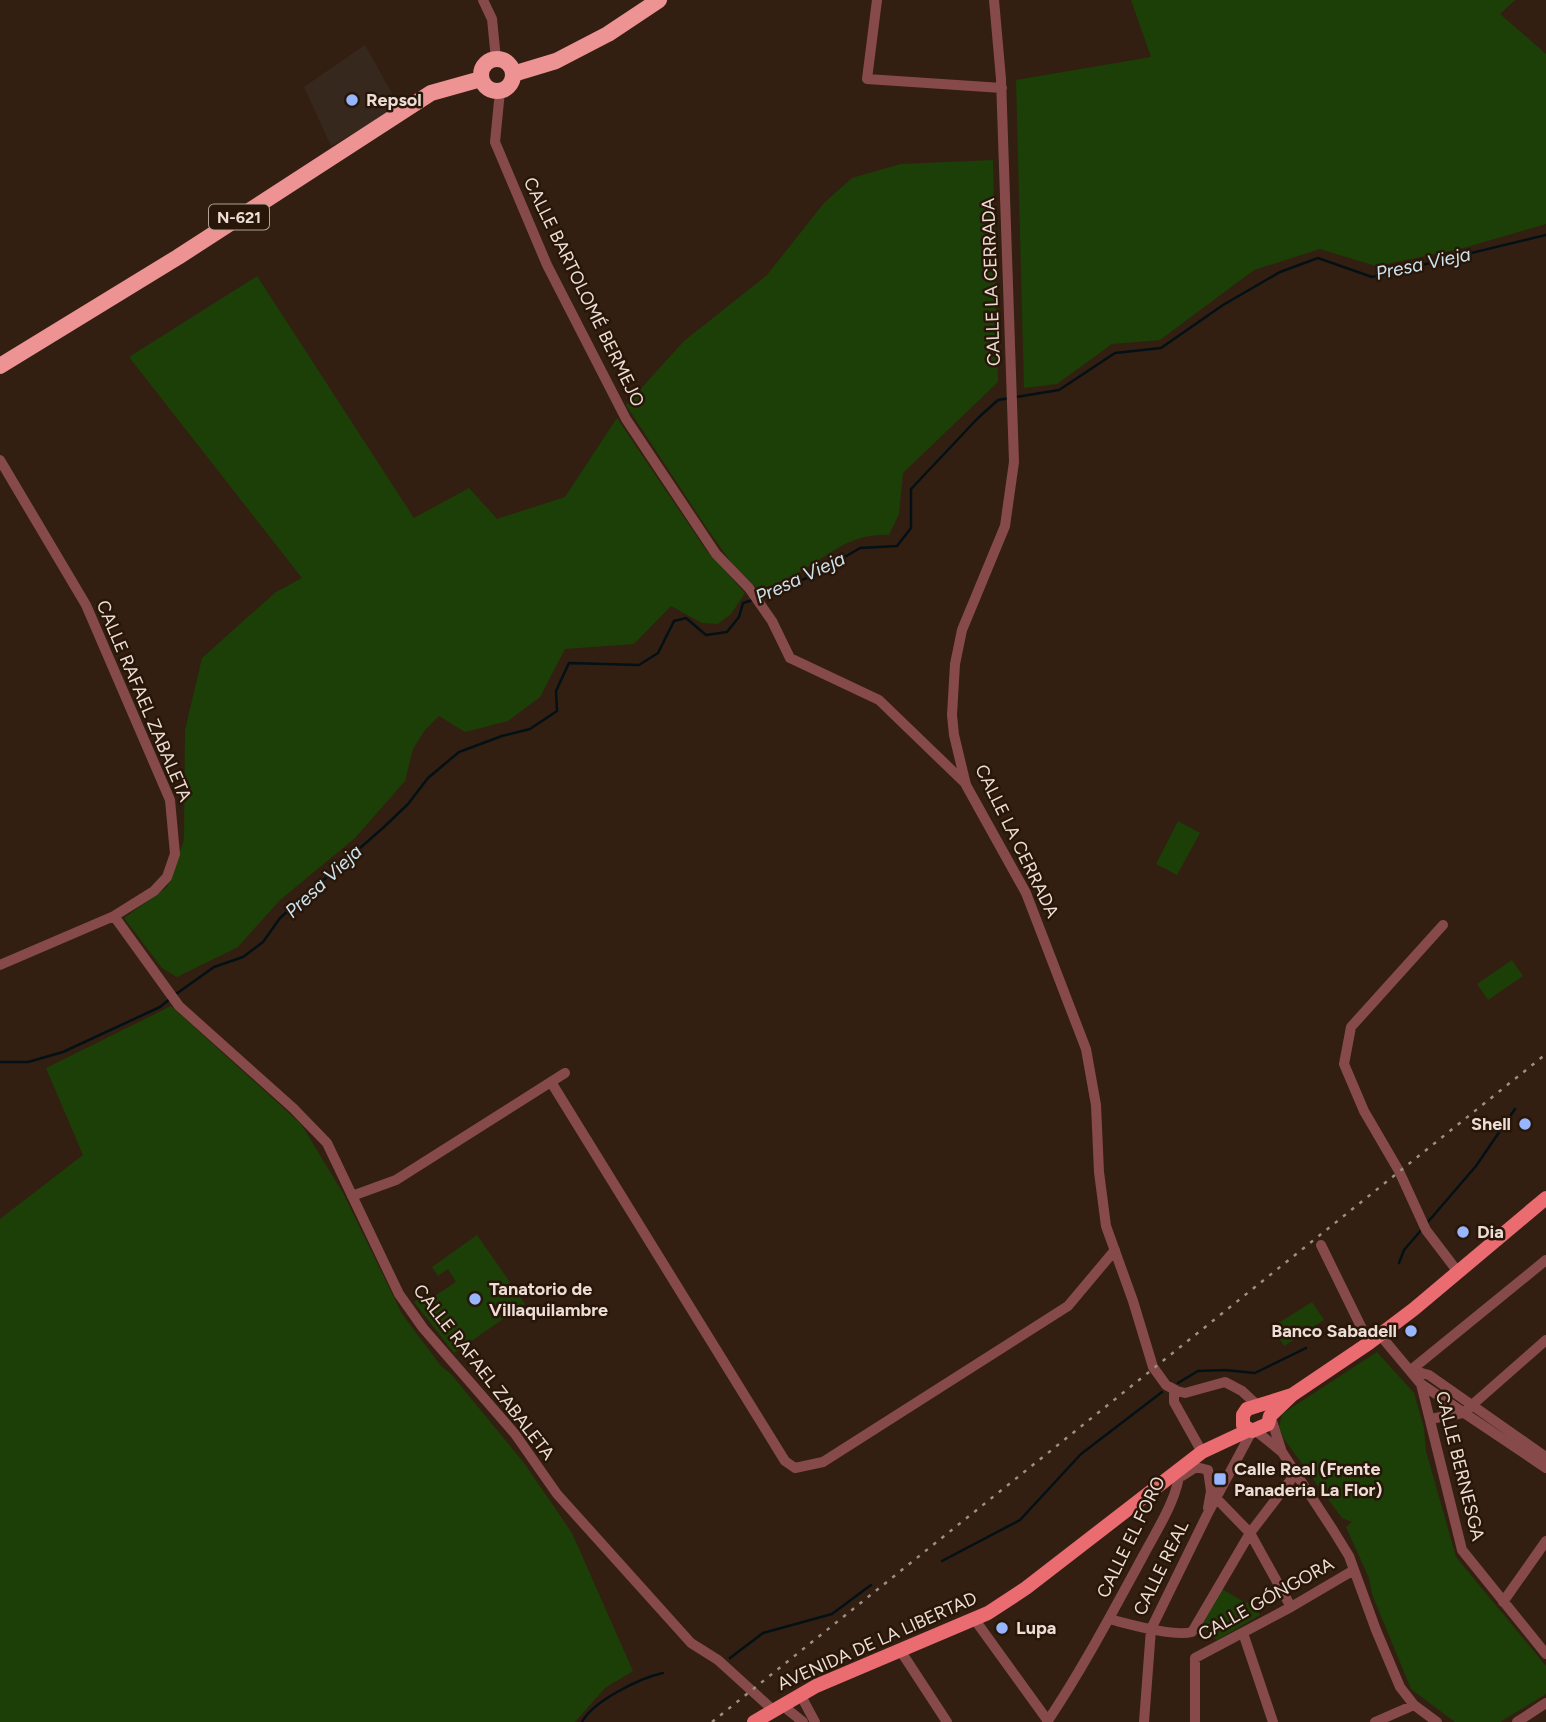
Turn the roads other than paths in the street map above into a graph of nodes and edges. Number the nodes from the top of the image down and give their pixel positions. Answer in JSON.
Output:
{"nodes":[{"id":1,"x":482,"y":0,"type":"edge"},
{"id":2,"x":659,"y":0,"type":"edge"},
{"id":3,"x":877,"y":0,"type":"edge"},
{"id":4,"x":994,"y":1,"type":"edge"},
{"id":5,"x":496,"y":59,"type":"junction"},
{"id":6,"x":513,"y":74,"type":"junction"},
{"id":7,"x":481,"y":79,"type":"junction"},
{"id":8,"x":1002,"y":88,"type":"junction"},
{"id":9,"x":500,"y":92,"type":"junction"},
{"id":10,"x":0,"y":366,"type":"edge"},
{"id":11,"x":0,"y":460,"type":"edge"},
{"id":12,"x":966,"y":785,"type":"junction"},
{"id":13,"x":114,"y":916,"type":"junction"},
{"id":14,"x":1443,"y":925,"type":"dead end"},
{"id":15,"x":0,"y":965,"type":"edge"},
{"id":16,"x":565,"y":1073,"type":"dead end"},
{"id":17,"x":551,"y":1082,"type":"junction"},
{"id":18,"x":352,"y":1196,"type":"junction"},
{"id":19,"x":1546,"y":1198,"type":"edge"},
{"id":20,"x":1321,"y":1245,"type":"dead end"},
{"id":21,"x":1115,"y":1250,"type":"junction"},
{"id":22,"x":1546,"y":1260,"type":"edge"},
{"id":23,"x":1458,"y":1272,"type":"junction"},
{"id":24,"x":1374,"y":1339,"type":"junction"},
{"id":25,"x":1546,"y":1340,"type":"edge"},
{"id":26,"x":1411,"y":1370,"type":"junction"},
{"id":27,"x":1420,"y":1384,"type":"junction"},
{"id":28,"x":1174,"y":1390,"type":"junction"},
{"id":29,"x":1467,"y":1409,"type":"junction"},
{"id":30,"x":1256,"y":1418,"type":"junction"},
{"id":31,"x":1430,"y":1419,"type":"junction"},
{"id":32,"x":1206,"y":1450,"type":"junction"},
{"id":33,"x":1282,"y":1452,"type":"junction"},
{"id":34,"x":1546,"y":1457,"type":"edge"},
{"id":35,"x":1546,"y":1468,"type":"edge"},
{"id":36,"x":1183,"y":1472,"type":"junction"},
{"id":37,"x":1296,"y":1473,"type":"junction"},
{"id":38,"x":1217,"y":1499,"type":"junction"},
{"id":39,"x":1207,"y":1515,"type":"junction"},
{"id":40,"x":1250,"y":1533,"type":"junction"},
{"id":41,"x":1546,"y":1541,"type":"edge"},
{"id":42,"x":1354,"y":1570,"type":"junction"},
{"id":43,"x":1503,"y":1602,"type":"junction"},
{"id":44,"x":1291,"y":1607,"type":"junction"},
{"id":45,"x":1109,"y":1619,"type":"junction"},
{"id":46,"x":975,"y":1620,"type":"junction"},
{"id":47,"x":1151,"y":1629,"type":"junction"},
{"id":48,"x":1243,"y":1633,"type":"junction"},
{"id":49,"x":900,"y":1650,"type":"junction"},
{"id":50,"x":1546,"y":1654,"type":"edge"},
{"id":51,"x":800,"y":1694,"type":"junction"},
{"id":52,"x":1546,"y":1703,"type":"edge"},
{"id":53,"x":1414,"y":1705,"type":"junction"},
{"id":54,"x":777,"y":1707,"type":"junction"},
{"id":55,"x":1391,"y":1719,"type":"edge"},
{"id":56,"x":754,"y":1722,"type":"edge"},
{"id":57,"x":803,"y":1722,"type":"edge"},
{"id":58,"x":815,"y":1722,"type":"edge"},
{"id":59,"x":947,"y":1722,"type":"edge"},
{"id":60,"x":1047,"y":1722,"type":"edge"},
{"id":61,"x":1144,"y":1722,"type":"edge"},
{"id":62,"x":1195,"y":1722,"type":"edge"},
{"id":63,"x":1273,"y":1722,"type":"edge"},
{"id":64,"x":1375,"y":1722,"type":"edge"},
{"id":65,"x":1437,"y":1722,"type":"edge"},
{"id":66,"x":1517,"y":1722,"type":"edge"}],
"edges":[{"from":1,"to":5,"type":"street"},
{"from":2,"to":6,"type":"highway"},
{"from":3,"to":8,"type":"street"},
{"from":4,"to":8,"type":"street","name":"CALLE LA CERRADA"},
{"from":5,"to":6,"type":"highway"},
{"from":5,"to":7,"type":"highway"},
{"from":6,"to":9,"type":"highway"},
{"from":7,"to":9,"type":"highway"},
{"from":7,"to":10,"type":"highway","number":"N-621"},
{"from":8,"to":12,"type":"street","name":"CALLE LA CERRADA"},
{"from":9,"to":12,"type":"street","name":"CALLE BARTOLOMÉ BERMEJO"},
{"from":11,"to":13,"type":"street","name":"CALLE RAFAEL ZABALETA"},
{"from":12,"to":21,"type":"street","name":"CALLE LA CERRADA"},
{"from":13,"to":15,"type":"street"},
{"from":13,"to":18,"type":"street","name":"CALLE RAFAEL ZABALETA"},
{"from":14,"to":23,"type":"street"},
{"from":16,"to":17,"type":"street"},
{"from":17,"to":18,"type":"street"},
{"from":17,"to":21,"type":"street"},
{"from":18,"to":54,"type":"street","name":"CALLE RAFAEL ZABALETA"},
{"from":19,"to":23,"type":"main road","name":"AVENIDA DE LA LIBERTAD"},
{"from":20,"to":24,"type":"street"},
{"from":21,"to":28,"type":"street","name":"CALLE LA CERRADA"},
{"from":22,"to":26,"type":"street"},
{"from":23,"to":24,"type":"main road","name":"AVENIDA DE LA LIBERTAD"},
{"from":24,"to":26,"type":"street"},
{"from":24,"to":30,"type":"main road","name":"AVENIDA DE LA LIBERTAD"},
{"from":25,"to":29,"type":"street"},
{"from":26,"to":27,"type":"street"},
{"from":26,"to":29,"type":"street"},
{"from":27,"to":29,"type":"street"},
{"from":27,"to":31,"type":"street","name":"CALLE BERNESGA"},
{"from":28,"to":30,"type":"street"},
{"from":28,"to":32,"type":"street","name":"CALLE LA CERRADA"},
{"from":29,"to":31,"type":"street"},
{"from":29,"to":34,"type":"street"},
{"from":29,"to":35,"type":"street"},
{"from":30,"to":32,"type":"main road","name":"AVENIDA DE LA LIBERTAD"},
{"from":30,"to":33,"type":"street"},
{"from":30,"to":33,"type":"street"},
{"from":30,"to":38,"type":"street","name":"CALLE REAL"},
{"from":31,"to":43,"type":"street","name":"CALLE BERNESGA"},
{"from":32,"to":36,"type":"main road","name":"AVENIDA DE LA LIBERTAD"},
{"from":33,"to":37,"type":"street"},
{"from":36,"to":39,"type":"street","name":"CALLE REAL"},
{"from":36,"to":45,"type":"street","name":"CALLE EL FORO"},
{"from":36,"to":46,"type":"main road","name":"AVENIDA DE LA LIBERTAD"},
{"from":37,"to":40,"type":"street"},
{"from":37,"to":42,"type":"street"},
{"from":38,"to":39,"type":"street","name":"CALLE REAL"},
{"from":38,"to":40,"type":"street"},
{"from":39,"to":47,"type":"street","name":"CALLE REAL"},
{"from":40,"to":44,"type":"street"},
{"from":40,"to":47,"type":"street","name":"CALLE EL FORO"},
{"from":41,"to":43,"type":"street"},
{"from":42,"to":44,"type":"street","name":"CALLE GÓNGORA"},
{"from":42,"to":53,"type":"street"},
{"from":43,"to":50,"type":"street","name":"CALLE BERNESGA"},
{"from":44,"to":48,"type":"street","name":"CALLE GÓNGORA"},
{"from":45,"to":47,"type":"street","name":"CALLE EL FORO"},
{"from":45,"to":60,"type":"street","name":"CALLE EL FORO"},
{"from":46,"to":49,"type":"main road","name":"AVENIDA DE LA LIBERTAD"},
{"from":46,"to":60,"type":"street"},
{"from":47,"to":61,"type":"street","name":"CALLE REAL"},
{"from":48,"to":62,"type":"street","name":"CALLE GÓNGORA"},
{"from":48,"to":63,"type":"street"},
{"from":49,"to":51,"type":"main road","name":"AVENIDA DE LA LIBERTAD"},
{"from":49,"to":59,"type":"street"},
{"from":51,"to":54,"type":"main road","name":"AVENIDA DE LA LIBERTAD"},
{"from":51,"to":58,"type":"street"},
{"from":52,"to":66,"type":"street"},
{"from":53,"to":55,"type":"street"},
{"from":53,"to":65,"type":"street"},
{"from":54,"to":56,"type":"main road","name":"AVENIDA DE LA LIBERTAD"},
{"from":54,"to":57,"type":"street","name":"CALLE RAFAEL ZABALETA"},
{"from":55,"to":64,"type":"street"}]}
